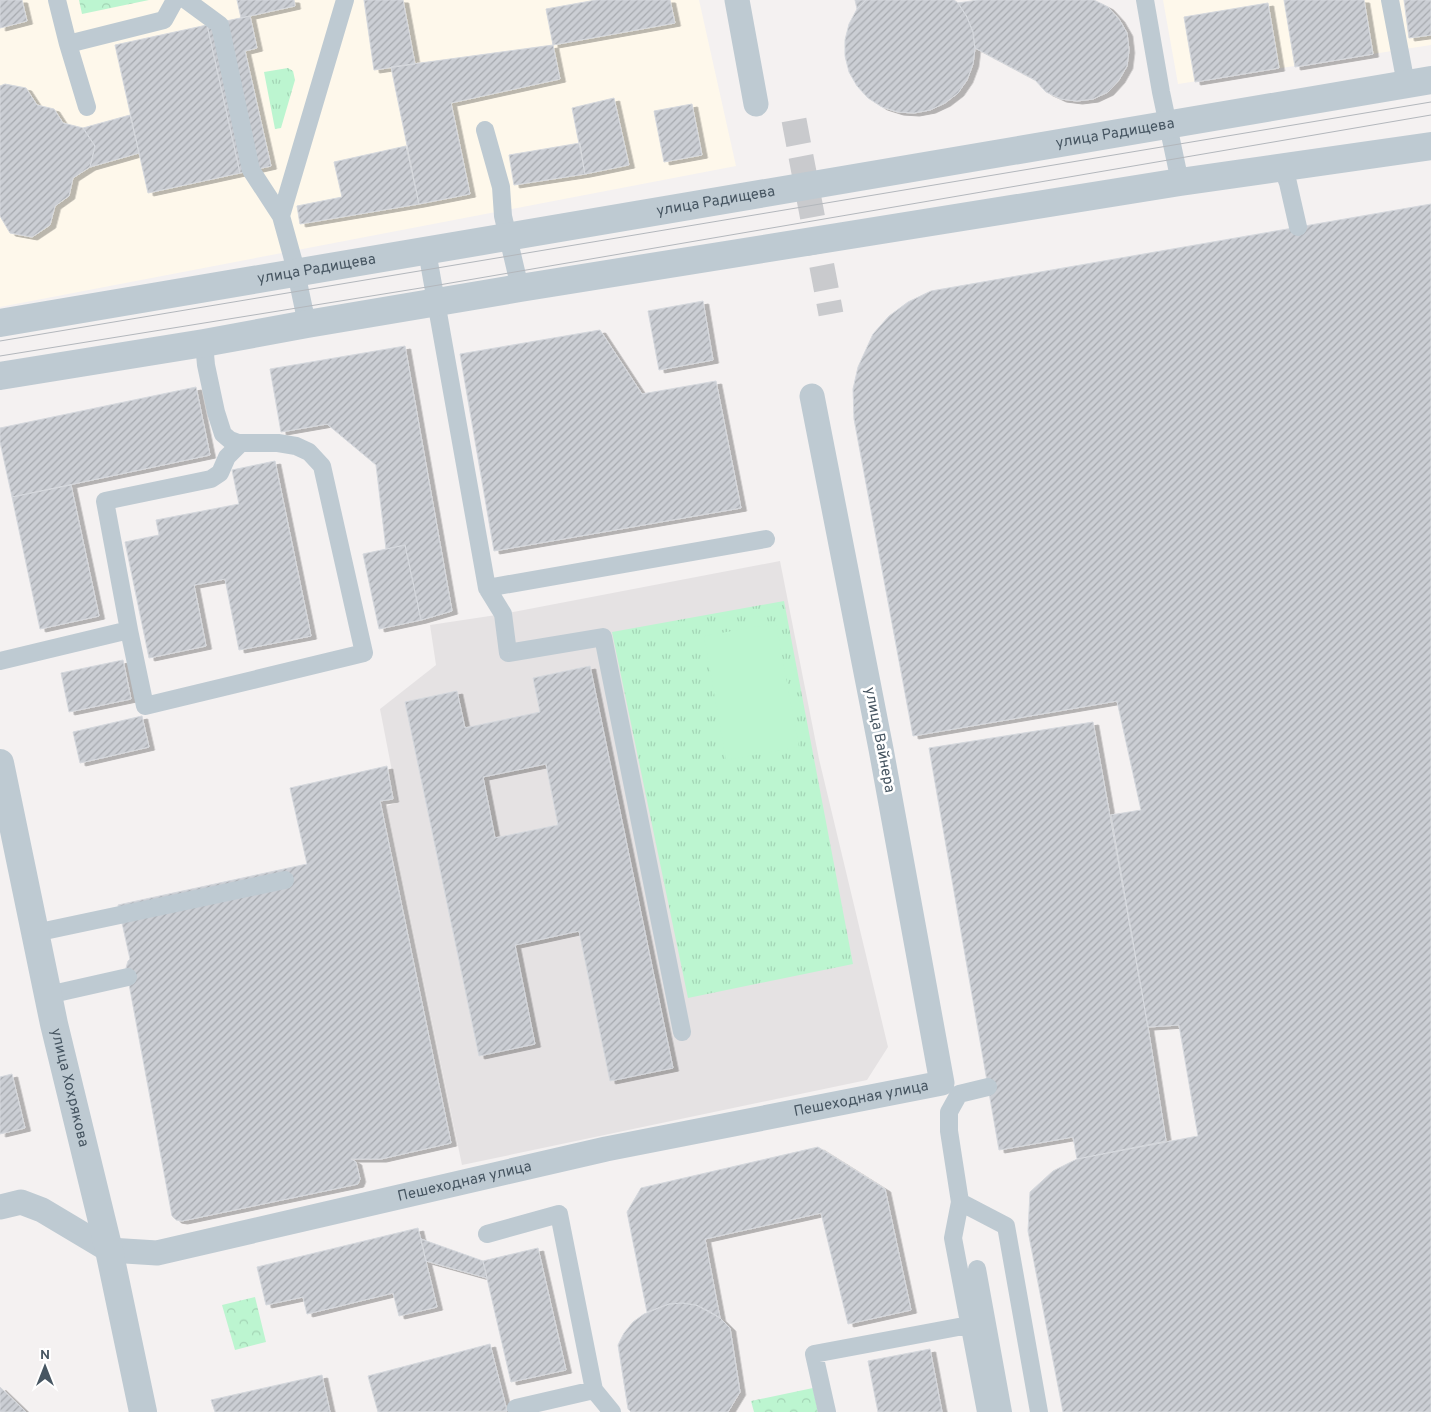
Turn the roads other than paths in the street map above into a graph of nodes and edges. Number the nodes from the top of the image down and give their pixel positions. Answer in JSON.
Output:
{"nodes":[{"id":1,"x":57,"y":0,"type":"edge"},
{"id":2,"x":175,"y":0,"type":"edge"},
{"id":3,"x":186,"y":0,"type":"edge"},
{"id":4,"x":344,"y":0,"type":"edge"},
{"id":5,"x":737,"y":0,"type":"edge"},
{"id":6,"x":1145,"y":0,"type":"edge"},
{"id":7,"x":1390,"y":0,"type":"edge"},
{"id":8,"x":68,"y":44,"type":"junction"},
{"id":9,"x":1418,"y":82,"type":"edge"},
{"id":10,"x":756,"y":104,"type":"dead end"},
{"id":11,"x":87,"y":107,"type":"dead end"},
{"id":12,"x":1168,"y":125,"type":"junction"},
{"id":13,"x":485,"y":130,"type":"dead end"},
{"id":14,"x":1431,"y":146,"type":"edge"},
{"id":15,"x":1282,"y":167,"type":"junction"},
{"id":16,"x":1180,"y":182,"type":"junction"},
{"id":17,"x":280,"y":216,"type":"junction"},
{"id":18,"x":1298,"y":227,"type":"dead end"},
{"id":19,"x":508,"y":237,"type":"junction"},
{"id":20,"x":427,"y":251,"type":"junction"},
{"id":21,"x":296,"y":273,"type":"junction"},
{"id":22,"x":520,"y":288,"type":"junction"},
{"id":23,"x":436,"y":304,"type":"junction"},
{"id":24,"x":0,"y":323,"type":"edge"},
{"id":25,"x":307,"y":324,"type":"junction"},
{"id":26,"x":204,"y":343,"type":"junction"},
{"id":27,"x":0,"y":376,"type":"edge"},
{"id":28,"x":812,"y":396,"type":"dead end"},
{"id":29,"x":242,"y":444,"type":"junction"},
{"id":30,"x":766,"y":539,"type":"dead end"},
{"id":31,"x":487,"y":588,"type":"junction"},
{"id":32,"x":129,"y":630,"type":"junction"},
{"id":33,"x":0,"y":661,"type":"edge"},
{"id":34,"x":0,"y":763,"type":"edge"},
{"id":35,"x":285,"y":880,"type":"dead end"},
{"id":36,"x":35,"y":933,"type":"junction"},
{"id":37,"x":128,"y":977,"type":"dead end"},
{"id":38,"x":48,"y":995,"type":"junction"},
{"id":39,"x":682,"y":1032,"type":"dead end"},
{"id":40,"x":942,"y":1083,"type":"joint"},
{"id":41,"x":988,"y":1087,"type":"dead end"},
{"id":42,"x":960,"y":1202,"type":"junction"},
{"id":43,"x":0,"y":1207,"type":"edge"},
{"id":44,"x":487,"y":1234,"type":"dead end"},
{"id":45,"x":110,"y":1250,"type":"junction"},
{"id":46,"x":977,"y":1269,"type":"dead end"},
{"id":47,"x":970,"y":1325,"type":"junction"},
{"id":48,"x":594,"y":1390,"type":"junction"},
{"id":49,"x":516,"y":1408,"type":"dead end"},
{"id":50,"x":143,"y":1412,"type":"edge"},
{"id":51,"x":612,"y":1412,"type":"edge"},
{"id":52,"x":827,"y":1412,"type":"edge"},
{"id":53,"x":986,"y":1412,"type":"edge"},
{"id":54,"x":1003,"y":1412,"type":"edge"},
{"id":55,"x":1039,"y":1412,"type":"edge"}],
"edges":[{"from":1,"to":8,"type":"lane"},
{"from":2,"to":8,"type":"lane"},
{"from":3,"to":17,"type":"lane"},
{"from":4,"to":17,"type":"lane"},
{"from":5,"to":10,"type":"street"},
{"from":6,"to":12,"type":"lane"},
{"from":7,"to":9,"type":"lane"},
{"from":8,"to":11,"type":"lane"},
{"from":9,"to":12,"type":"street","name":"улица Радищева"},
{"from":12,"to":16,"type":"lane"},
{"from":12,"to":19,"type":"street","name":"улица Радищева"},
{"from":13,"to":19,"type":"lane"},
{"from":14,"to":15,"type":"street"},
{"from":15,"to":16,"type":"street"},
{"from":15,"to":18,"type":"lane"},
{"from":16,"to":22,"type":"street"},
{"from":17,"to":21,"type":"lane"},
{"from":19,"to":20,"type":"street","name":"улица Радищева"},
{"from":19,"to":22,"type":"lane"},
{"from":20,"to":21,"type":"street","name":"улица Радищева"},
{"from":20,"to":23,"type":"lane"},
{"from":21,"to":24,"type":"street","name":"улица Радищева"},
{"from":21,"to":25,"type":"lane"},
{"from":22,"to":23,"type":"street"},
{"from":23,"to":25,"type":"street"},
{"from":23,"to":31,"type":"lane"},
{"from":25,"to":26,"type":"street"},
{"from":26,"to":27,"type":"street"},
{"from":26,"to":29,"type":"lane"},
{"from":28,"to":40,"type":"street","name":"улица Вайнера"},
{"from":29,"to":32,"type":"lane"},
{"from":29,"to":32,"type":"lane"},
{"from":30,"to":31,"type":"lane"},
{"from":31,"to":39,"type":"lane"},
{"from":32,"to":33,"type":"lane"},
{"from":34,"to":36,"type":"street","name":"улица Хохрякова"},
{"from":35,"to":36,"type":"lane"},
{"from":36,"to":38,"type":"street","name":"улица Хохрякова"},
{"from":37,"to":38,"type":"lane"},
{"from":38,"to":45,"type":"street","name":"улица Хохрякова"},
{"from":40,"to":45,"type":"street","name":"Пешеходная улица"},
{"from":41,"to":42,"type":"lane"},
{"from":42,"to":47,"type":"lane"},
{"from":42,"to":55,"type":"lane"},
{"from":43,"to":45,"type":"street","name":"Пешеходная улица"},
{"from":44,"to":48,"type":"lane"},
{"from":45,"to":50,"type":"street","name":"улица Хохрякова"},
{"from":46,"to":54,"type":"lane"},
{"from":47,"to":52,"type":"lane"},
{"from":47,"to":53,"type":"lane"},
{"from":48,"to":49,"type":"lane"},
{"from":48,"to":51,"type":"lane"}]}
